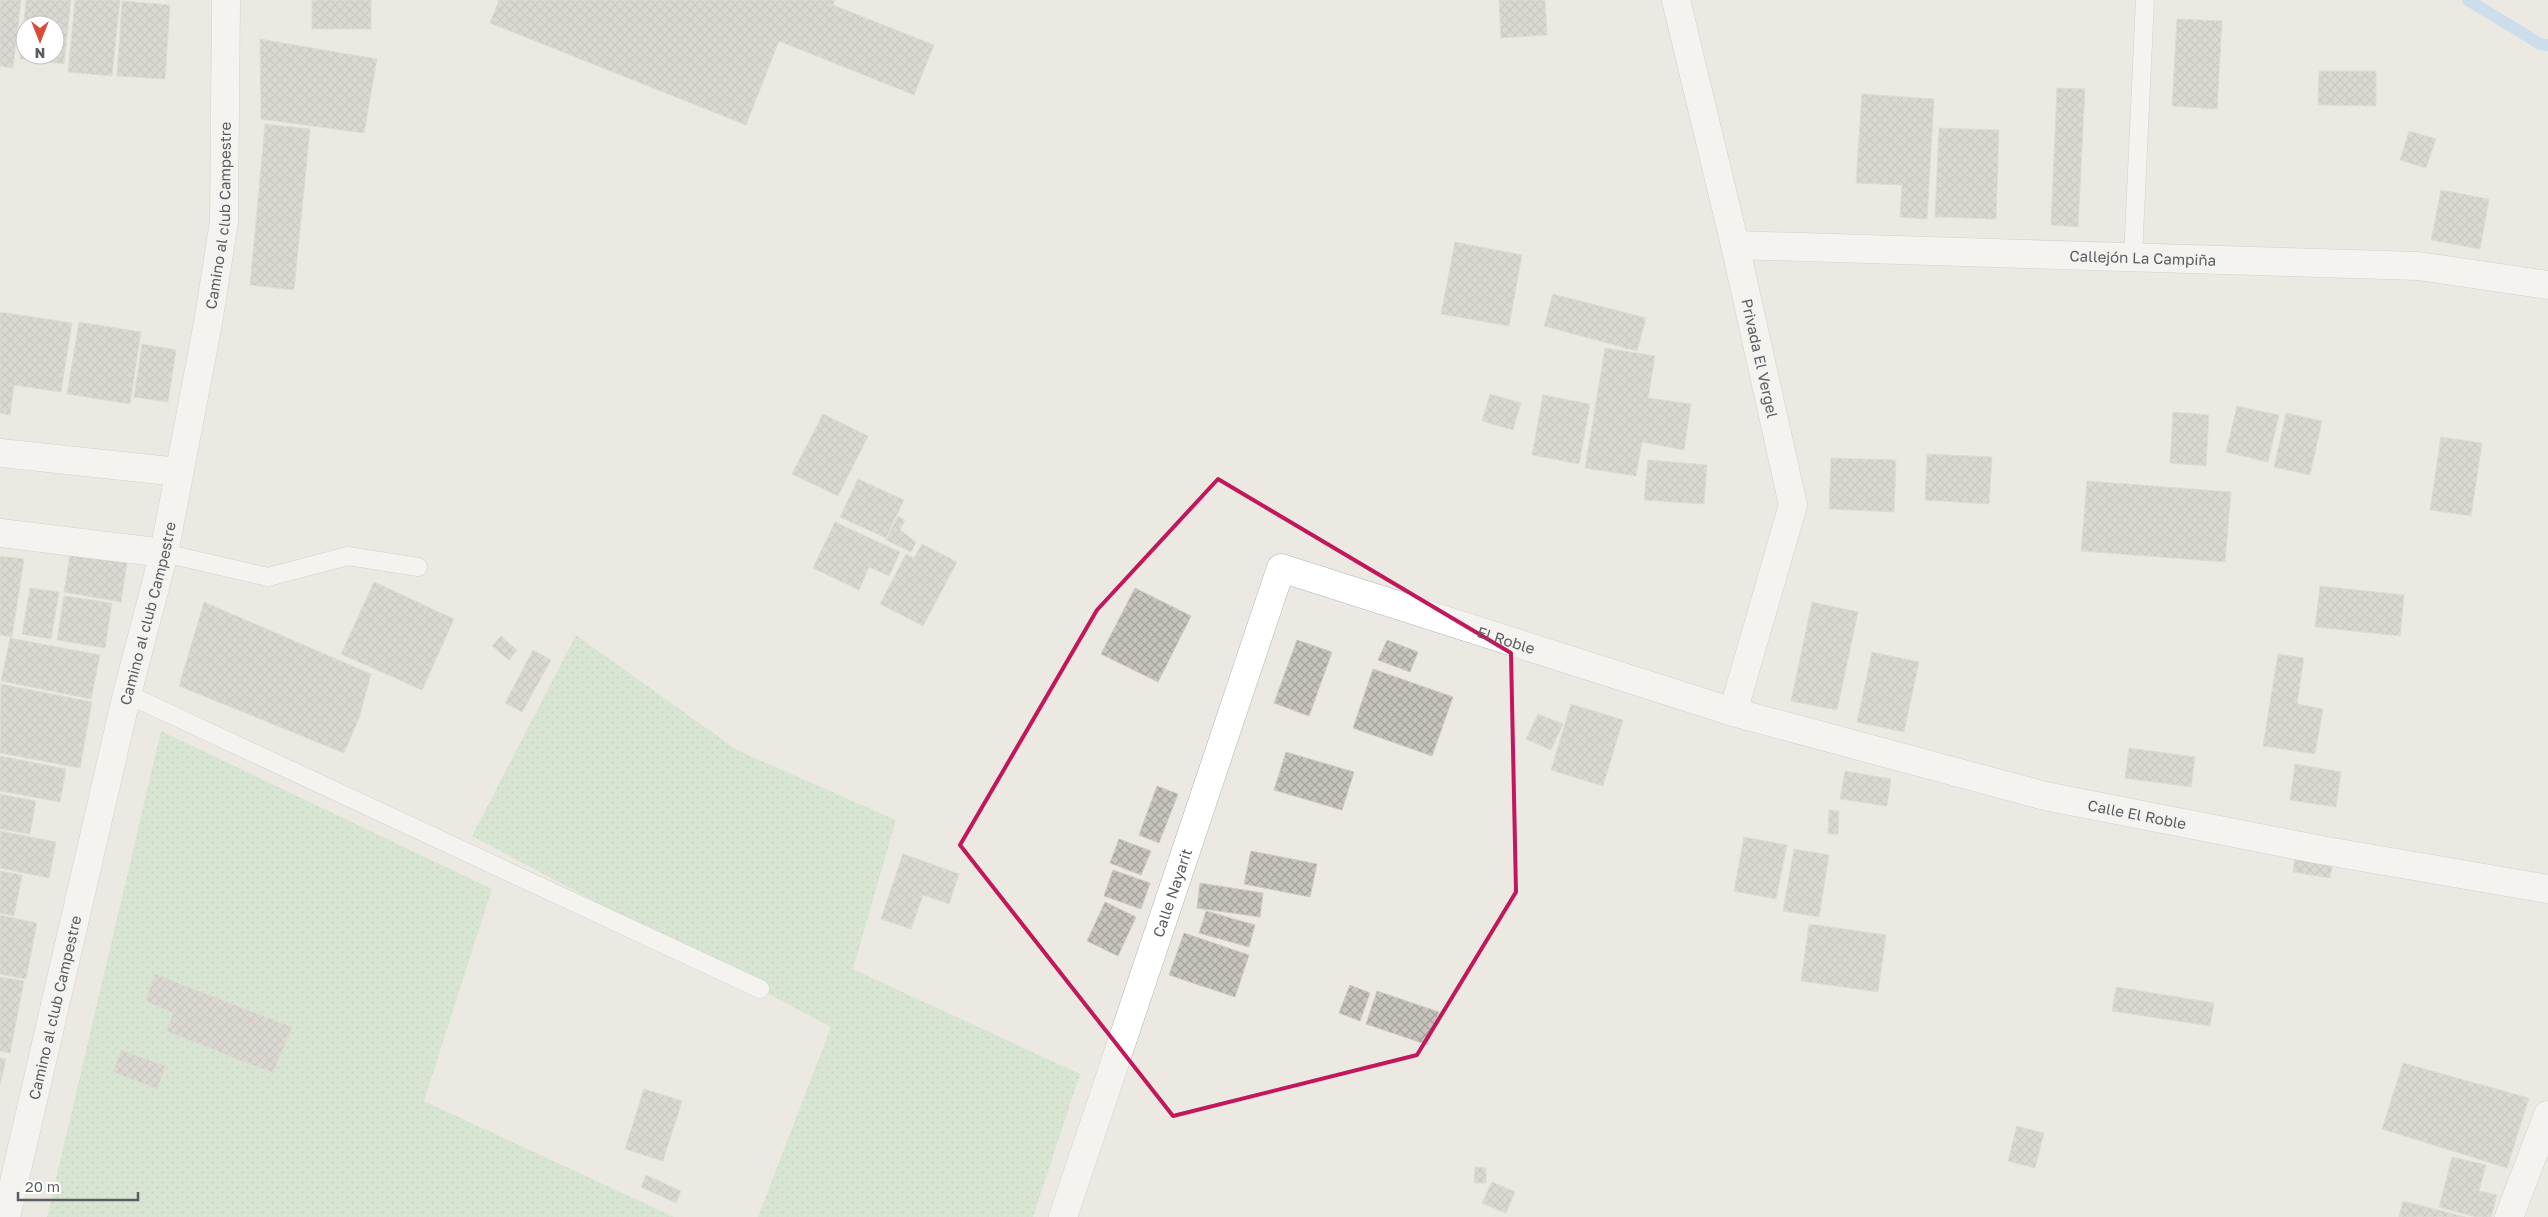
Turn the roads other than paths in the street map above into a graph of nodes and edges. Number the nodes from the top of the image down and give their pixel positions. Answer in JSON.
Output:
{"nodes":[{"id":1,"x":226,"y":0,"type":"edge"},
{"id":2,"x":1676,"y":0,"type":"edge"},
{"id":3,"x":2145,"y":0,"type":"edge"},
{"id":4,"x":1735,"y":245,"type":"junction"},
{"id":5,"x":2133,"y":257,"type":"junction"},
{"id":6,"x":2548,"y":285,"type":"edge"},
{"id":7,"x":0,"y":453,"type":"edge"},
{"id":8,"x":179,"y":472,"type":"junction"},
{"id":9,"x":0,"y":533,"type":"edge"},
{"id":10,"x":164,"y":553,"type":"junction"},
{"id":11,"x":418,"y":567,"type":"dead end"},
{"id":12,"x":1281,"y":568,"type":"joint"},
{"id":13,"x":126,"y":694,"type":"junction"},
{"id":14,"x":1732,"y":712,"type":"junction"},
{"id":15,"x":2548,"y":889,"type":"edge"},
{"id":16,"x":760,"y":989,"type":"dead end"},
{"id":17,"x":2548,"y":1115,"type":"edge"},
{"id":18,"x":6,"y":1217,"type":"edge"},
{"id":19,"x":1063,"y":1217,"type":"edge"},
{"id":20,"x":2509,"y":1217,"type":"edge"}],
"edges":[{"from":1,"to":8,"type":"street","name":"Camino al club Campestre"},
{"from":2,"to":4,"type":"street","name":"Privada El Vergel"},
{"from":3,"to":5,"type":"lane"},
{"from":4,"to":5,"type":"street","name":"Callejón La Campiña"},
{"from":4,"to":14,"type":"street","name":"Privada El Vergel"},
{"from":5,"to":6,"type":"street","name":"Callejón La Campiña"},
{"from":7,"to":8,"type":"street"},
{"from":8,"to":10,"type":"street","name":"Camino al club Campestre"},
{"from":9,"to":10,"type":"street"},
{"from":10,"to":11,"type":"lane"},
{"from":10,"to":13,"type":"street","name":"Camino al club Campestre"},
{"from":12,"to":14,"type":"street","name":"El Roble"},
{"from":12,"to":19,"type":"street","name":"Calle Nayarit"},
{"from":13,"to":16,"type":"lane"},
{"from":13,"to":18,"type":"street","name":"Camino al club Campestre"},
{"from":14,"to":15,"type":"street","name":"Calle El Roble"},
{"from":17,"to":20,"type":"street"}]}
